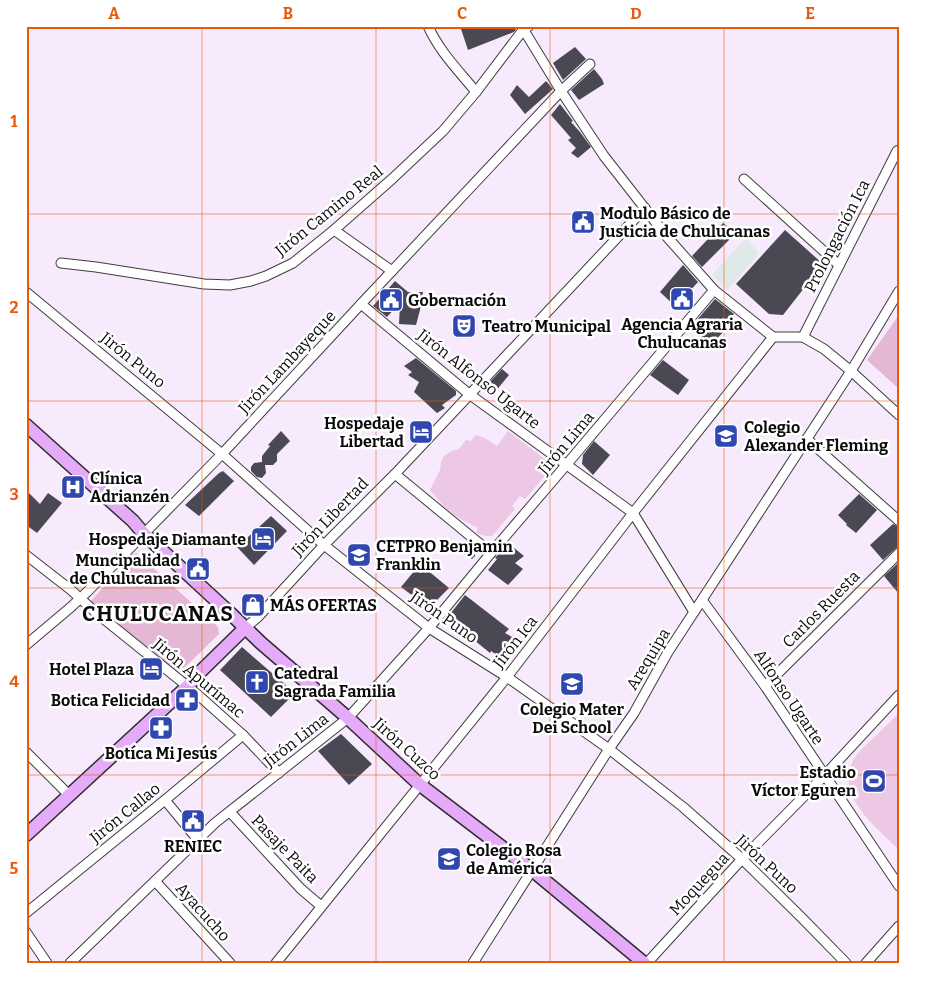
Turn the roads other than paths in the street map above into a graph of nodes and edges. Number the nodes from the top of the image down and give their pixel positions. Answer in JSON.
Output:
{"nodes":[{"id":1,"x":428,"y":26,"type":"edge"},
{"id":2,"x":524,"y":28,"type":"edge"},
{"id":3,"x":590,"y":64,"type":"dead end"},
{"id":4,"x":561,"y":91,"type":"junction"},
{"id":5,"x":476,"y":92,"type":"junction"},
{"id":6,"x":899,"y":150,"type":"edge"},
{"id":7,"x":744,"y":179,"type":"dead end"},
{"id":8,"x":645,"y":208,"type":"junction"},
{"id":9,"x":334,"y":230,"type":"junction"},
{"id":10,"x":61,"y":263,"type":"dead end"},
{"id":11,"x":839,"y":265,"type":"junction"},
{"id":12,"x":392,"y":271,"type":"junction"},
{"id":13,"x":714,"y":290,"type":"junction"},
{"id":14,"x":899,"y":291,"type":"edge"},
{"id":15,"x":26,"y":292,"type":"edge"},
{"id":16,"x":361,"y":304,"type":"junction"},
{"id":17,"x":773,"y":337,"type":"junction"},
{"id":18,"x":803,"y":337,"type":"junction"},
{"id":19,"x":851,"y":371,"type":"junction"},
{"id":20,"x":469,"y":394,"type":"junction"},
{"id":21,"x":899,"y":414,"type":"edge"},
{"id":22,"x":26,"y":425,"type":"edge"},
{"id":23,"x":807,"y":439,"type":"junction"},
{"id":24,"x":222,"y":454,"type":"junction"},
{"id":25,"x":567,"y":464,"type":"junction"},
{"id":26,"x":395,"y":474,"type":"junction"},
{"id":27,"x":633,"y":513,"type":"junction"},
{"id":28,"x":899,"y":520,"type":"edge"},
{"id":29,"x":144,"y":534,"type":"junction"},
{"id":30,"x":324,"y":545,"type":"junction"},
{"id":31,"x":491,"y":553,"type":"junction"},
{"id":32,"x":899,"y":553,"type":"edge"},
{"id":33,"x":26,"y":555,"type":"edge"},
{"id":34,"x":80,"y":599,"type":"junction"},
{"id":35,"x":702,"y":600,"type":"junction"},
{"id":36,"x":694,"y":612,"type":"junction"},
{"id":37,"x":245,"y":628,"type":"junction"},
{"id":38,"x":429,"y":628,"type":"junction"},
{"id":39,"x":26,"y":645,"type":"edge"},
{"id":40,"x":507,"y":677,"type":"junction"},
{"id":41,"x":188,"y":686,"type":"junction"},
{"id":42,"x":765,"y":686,"type":"junction"},
{"id":43,"x":899,"y":696,"type":"edge"},
{"id":44,"x":348,"y":718,"type":"junction"},
{"id":45,"x":243,"y":735,"type":"junction"},
{"id":46,"x":609,"y":749,"type":"junction"},
{"id":47,"x":26,"y":752,"type":"edge"},
{"id":48,"x":279,"y":773,"type":"junction"},
{"id":49,"x":824,"y":776,"type":"junction"},
{"id":50,"x":420,"y":784,"type":"junction"},
{"id":51,"x":69,"y":795,"type":"junction"},
{"id":52,"x":165,"y":800,"type":"junction"},
{"id":53,"x":230,"y":812,"type":"junction"},
{"id":54,"x":26,"y":835,"type":"edge"},
{"id":55,"x":198,"y":840,"type":"junction"},
{"id":56,"x":742,"y":860,"type":"junction"},
{"id":57,"x":532,"y":870,"type":"junction"},
{"id":58,"x":155,"y":880,"type":"junction"},
{"id":59,"x":899,"y":886,"type":"edge"},
{"id":60,"x":321,"y":906,"type":"junction"},
{"id":61,"x":26,"y":913,"type":"edge"},
{"id":62,"x":899,"y":926,"type":"edge"},
{"id":63,"x":26,"y":932,"type":"edge"},
{"id":64,"x":47,"y":963,"type":"edge"},
{"id":65,"x":70,"y":963,"type":"edge"},
{"id":66,"x":230,"y":963,"type":"edge"},
{"id":67,"x":276,"y":963,"type":"edge"},
{"id":68,"x":473,"y":963,"type":"edge"},
{"id":69,"x":646,"y":963,"type":"edge"},
{"id":70,"x":846,"y":963,"type":"edge"},
{"id":71,"x":866,"y":963,"type":"edge"}],
"edges":[{"from":1,"to":5,"type":"street"},
{"from":2,"to":4,"type":"street"},
{"from":2,"to":5,"type":"street","name":"Jirón Camino Real"},
{"from":3,"to":4,"type":"street","name":"Jirón Lambayeque"},
{"from":4,"to":8,"type":"street"},
{"from":4,"to":12,"type":"street","name":"Jirón Lambayeque"},
{"from":5,"to":9,"type":"street","name":"Jirón Camino Real"},
{"from":6,"to":11,"type":"street","name":"Prolongación Ica"},
{"from":7,"to":11,"type":"street"},
{"from":8,"to":13,"type":"street"},
{"from":8,"to":20,"type":"street","name":"Jirón Libertad"},
{"from":9,"to":10,"type":"street","name":"Jirón Camino Real"},
{"from":9,"to":12,"type":"street"},
{"from":11,"to":18,"type":"street","name":"Prolongación Ica"},
{"from":12,"to":16,"type":"street","name":"Jirón Lambayeque"},
{"from":13,"to":17,"type":"street"},
{"from":13,"to":25,"type":"street","name":"Jirón Lima"},
{"from":14,"to":19,"type":"street","name":"Arequipa"},
{"from":15,"to":24,"type":"street","name":"Jirón Puno"},
{"from":16,"to":20,"type":"street","name":"Jirón Alfonso Ugarte"},
{"from":16,"to":24,"type":"street","name":"Jirón Lambayeque"},
{"from":17,"to":18,"type":"street"},
{"from":17,"to":27,"type":"street","name":"Jirón Ica"},
{"from":18,"to":19,"type":"street"},
{"from":19,"to":21,"type":"street"},
{"from":19,"to":23,"type":"street","name":"Arequipa"},
{"from":20,"to":25,"type":"street","name":"Jirón Alfonso Ugarte"},
{"from":20,"to":26,"type":"street","name":"Jirón Libertad"},
{"from":22,"to":29,"type":"street","name":"Jirón Cuzco"},
{"from":23,"to":28,"type":"street"},
{"from":23,"to":35,"type":"street","name":"Arequipa"},
{"from":24,"to":29,"type":"street","name":"Jirón Lambayeque"},
{"from":24,"to":30,"type":"street","name":"Jirón Puno"},
{"from":25,"to":27,"type":"street","name":"Jirón Alfonso Ugarte"},
{"from":25,"to":31,"type":"street","name":"Jirón Lima"},
{"from":26,"to":30,"type":"street","name":"Jirón Libertad"},
{"from":26,"to":31,"type":"street"},
{"from":27,"to":36,"type":"street","name":"Jirón Alfonso Ugarte"},
{"from":27,"to":40,"type":"street","name":"Jirón Ica"},
{"from":29,"to":34,"type":"street","name":"Jirón Lambayeque"},
{"from":29,"to":37,"type":"street","name":"Jirón Cuzco"},
{"from":30,"to":37,"type":"street","name":"Jirón Libertad"},
{"from":30,"to":38,"type":"street","name":"Jirón Puno"},
{"from":31,"to":38,"type":"street","name":"Jirón Lima"},
{"from":32,"to":42,"type":"street","name":"Carlos Ruesta"},
{"from":33,"to":34,"type":"street","name":"Jirón Apurímac"},
{"from":34,"to":39,"type":"street","name":"Jirón Lambayeque"},
{"from":34,"to":41,"type":"street","name":"Jirón Apurímac"},
{"from":35,"to":36,"type":"street","name":"Arequipa"},
{"from":35,"to":42,"type":"street","name":"Alfonso Ugarte"},
{"from":36,"to":46,"type":"street","name":"Arequipa"},
{"from":37,"to":41,"type":"street","name":"Jirón Libertad"},
{"from":37,"to":44,"type":"street","name":"Jirón Cuzco"},
{"from":38,"to":40,"type":"street","name":"Jirón Puno"},
{"from":38,"to":44,"type":"street","name":"Jirón Lima"},
{"from":40,"to":46,"type":"street","name":"Jirón Puno"},
{"from":40,"to":50,"type":"street","name":"Jirón Ica"},
{"from":41,"to":45,"type":"street","name":"Jirón Apurímac"},
{"from":41,"to":51,"type":"street","name":"Jirón Libertad"},
{"from":42,"to":49,"type":"street","name":"Alfonso Ugarte"},
{"from":43,"to":49,"type":"street","name":"Moquegua"},
{"from":44,"to":48,"type":"street","name":"Jirón Lima"},
{"from":44,"to":50,"type":"street","name":"Jirón Cuzco"},
{"from":45,"to":48,"type":"street","name":"Jirón Apurímac"},
{"from":45,"to":52,"type":"street","name":"Jirón Callao"},
{"from":46,"to":56,"type":"street","name":"Jirón Puno"},
{"from":46,"to":57,"type":"street","name":"Arequipa"},
{"from":47,"to":51,"type":"street"},
{"from":48,"to":53,"type":"street","name":"Jirón Lima"},
{"from":49,"to":56,"type":"street","name":"Moquegua"},
{"from":49,"to":59,"type":"street","name":"Alfonso Ugarte"},
{"from":50,"to":57,"type":"street","name":"Jirón Cuzco"},
{"from":50,"to":60,"type":"street","name":"Jirón Ica"},
{"from":51,"to":54,"type":"street","name":"Jirón Libertad"},
{"from":52,"to":55,"type":"street"},
{"from":52,"to":61,"type":"street","name":"Jirón Callao"},
{"from":53,"to":55,"type":"street","name":"Jirón Lima"},
{"from":53,"to":60,"type":"street","name":"Pasaje Paita"},
{"from":55,"to":58,"type":"street","name":"Jirón Lima"},
{"from":56,"to":69,"type":"street","name":"Moquegua"},
{"from":56,"to":70,"type":"street","name":"Jirón Puno"},
{"from":57,"to":68,"type":"street","name":"Arequipa"},
{"from":57,"to":69,"type":"street","name":"Jirón Cuzco"},
{"from":58,"to":65,"type":"street","name":"Jirón Lima"},
{"from":58,"to":66,"type":"street","name":"Ayacucho"},
{"from":60,"to":67,"type":"street","name":"Jirón Ica"},
{"from":62,"to":71,"type":"street"},
{"from":63,"to":64,"type":"street"}]}
